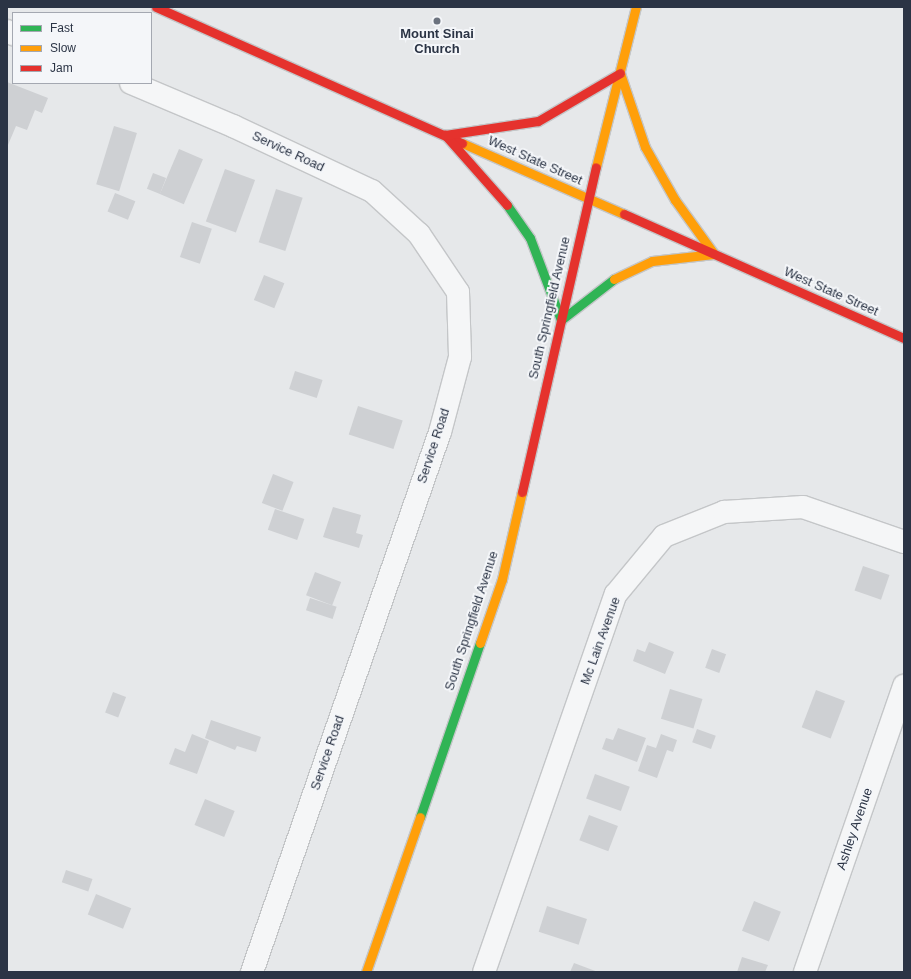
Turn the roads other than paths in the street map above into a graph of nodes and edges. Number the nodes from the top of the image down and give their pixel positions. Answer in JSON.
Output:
{"nodes":[{"id":1,"x":156,"y":7,"type":"edge"},
{"id":2,"x":636,"y":7,"type":"edge"},
{"id":3,"x":620,"y":73,"type":"junction"},
{"id":4,"x":133,"y":84,"type":"edge"},
{"id":5,"x":445,"y":136,"type":"junction"},
{"id":6,"x":588,"y":199,"type":"junction"},
{"id":7,"x":714,"y":254,"type":"junction"},
{"id":8,"x":560,"y":320,"type":"junction"},
{"id":9,"x":904,"y":338,"type":"edge"},
{"id":10,"x":904,"y":542,"type":"edge"},
{"id":11,"x":904,"y":686,"type":"edge"},
{"id":12,"x":252,"y":972,"type":"edge"},
{"id":13,"x":366,"y":972,"type":"edge"},
{"id":14,"x":484,"y":972,"type":"edge"},
{"id":15,"x":805,"y":972,"type":"edge"}],
"edges":[{"from":1,"to":5,"type":"main road","name":"West State Street"},
{"from":2,"to":3,"type":"main road","name":"South Springfield Avenue"},
{"from":3,"to":5,"type":"main road"},
{"from":3,"to":6,"type":"main road","name":"South Springfield Avenue"},
{"from":3,"to":7,"type":"main road"},
{"from":4,"to":12,"type":"street","name":"Service Road"},
{"from":5,"to":6,"type":"main road","name":"West State Street"},
{"from":5,"to":8,"type":"main road"},
{"from":6,"to":7,"type":"main road","name":"West State Street"},
{"from":6,"to":8,"type":"main road","name":"South Springfield Avenue"},
{"from":7,"to":8,"type":"main road"},
{"from":7,"to":9,"type":"main road","name":"West State Street"},
{"from":8,"to":13,"type":"main road","name":"South Springfield Avenue"},
{"from":10,"to":14,"type":"street","name":"Mc Lain Avenue"},
{"from":11,"to":15,"type":"street","name":"Ashley Avenue"}]}
